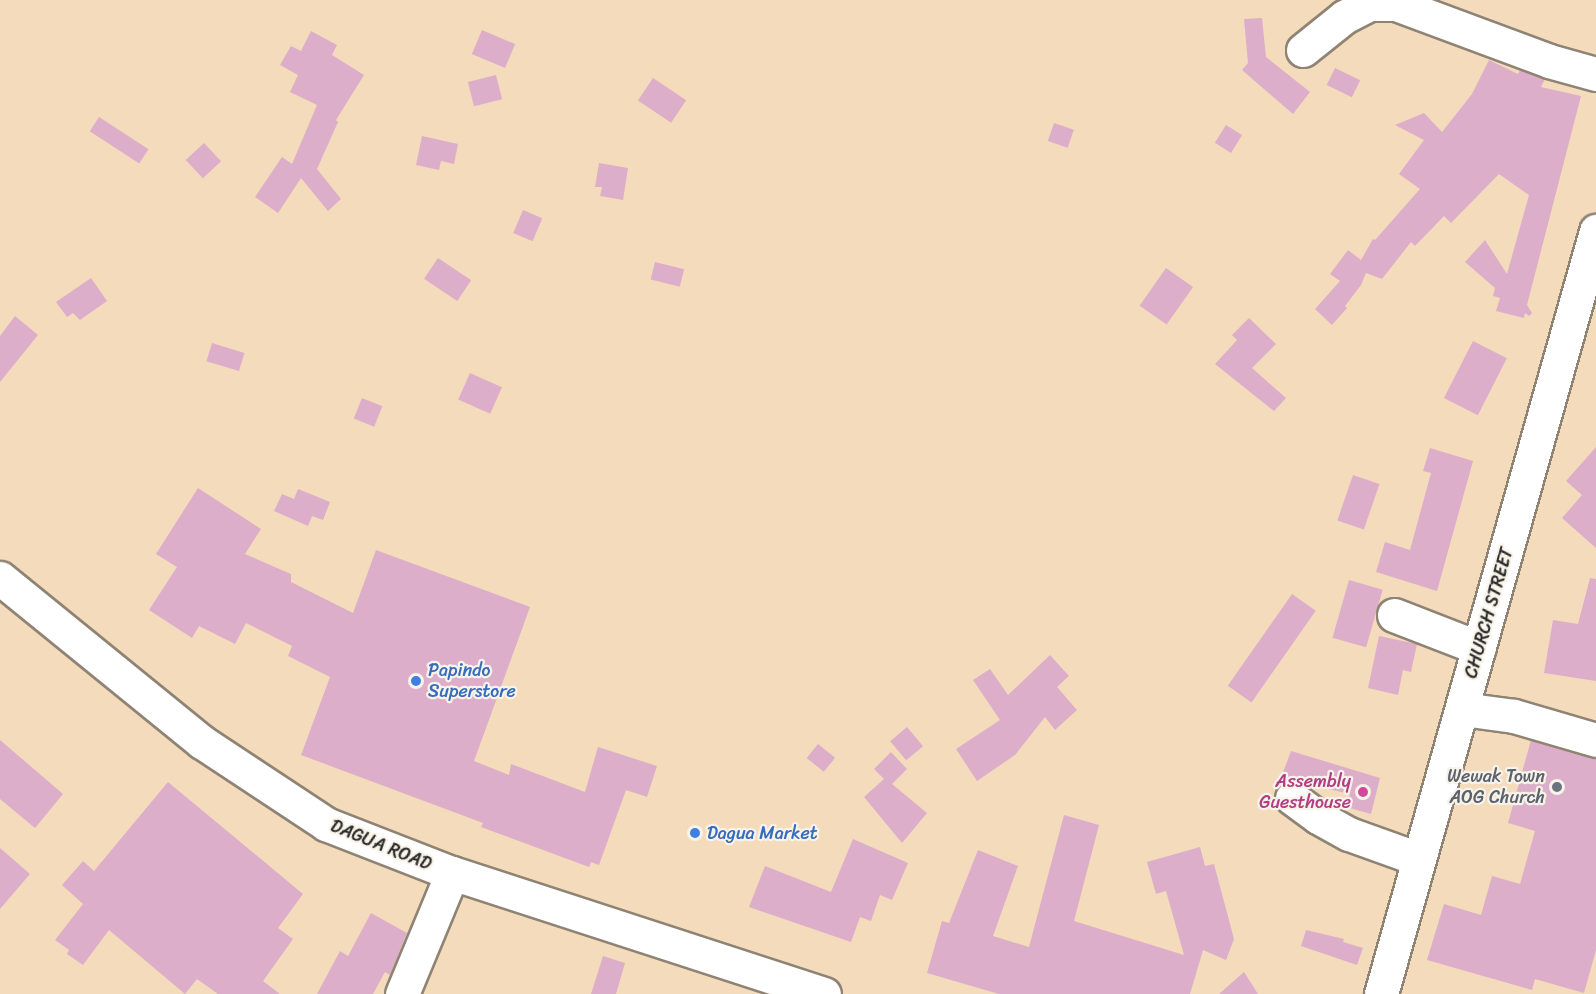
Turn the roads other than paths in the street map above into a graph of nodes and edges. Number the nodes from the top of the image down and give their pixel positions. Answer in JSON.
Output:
{"nodes":[{"id":1,"x":1303,"y":50,"type":"dead end"},
{"id":2,"x":1596,"y":74,"type":"edge"},
{"id":3,"x":1596,"y":231,"type":"edge"},
{"id":4,"x":0,"y":578,"type":"edge"},
{"id":5,"x":1394,"y":615,"type":"dead end"},
{"id":6,"x":1479,"y":648,"type":"junction"},
{"id":7,"x":1462,"y":709,"type":"junction"},
{"id":8,"x":1596,"y":740,"type":"edge"},
{"id":9,"x":1293,"y":798,"type":"dead end"},
{"id":10,"x":1419,"y":859,"type":"junction"},
{"id":11,"x":452,"y":873,"type":"junction"},
{"id":12,"x":402,"y":994,"type":"edge"},
{"id":13,"x":824,"y":994,"type":"edge"},
{"id":14,"x":1381,"y":994,"type":"edge"}],
"edges":[{"from":1,"to":2,"type":"street"},
{"from":3,"to":6,"type":"street","name":"CHURCH STREET"},
{"from":4,"to":11,"type":"street","name":"DAGUA ROAD"},
{"from":5,"to":6,"type":"street"},
{"from":6,"to":7,"type":"street","name":"CHURCH STREET"},
{"from":7,"to":8,"type":"street"},
{"from":7,"to":10,"type":"street","name":"CHURCH STREET"},
{"from":9,"to":10,"type":"street"},
{"from":10,"to":14,"type":"street","name":"CHURCH STREET"},
{"from":11,"to":12,"type":"street"},
{"from":11,"to":13,"type":"street","name":"DAGUA ROAD"}]}
